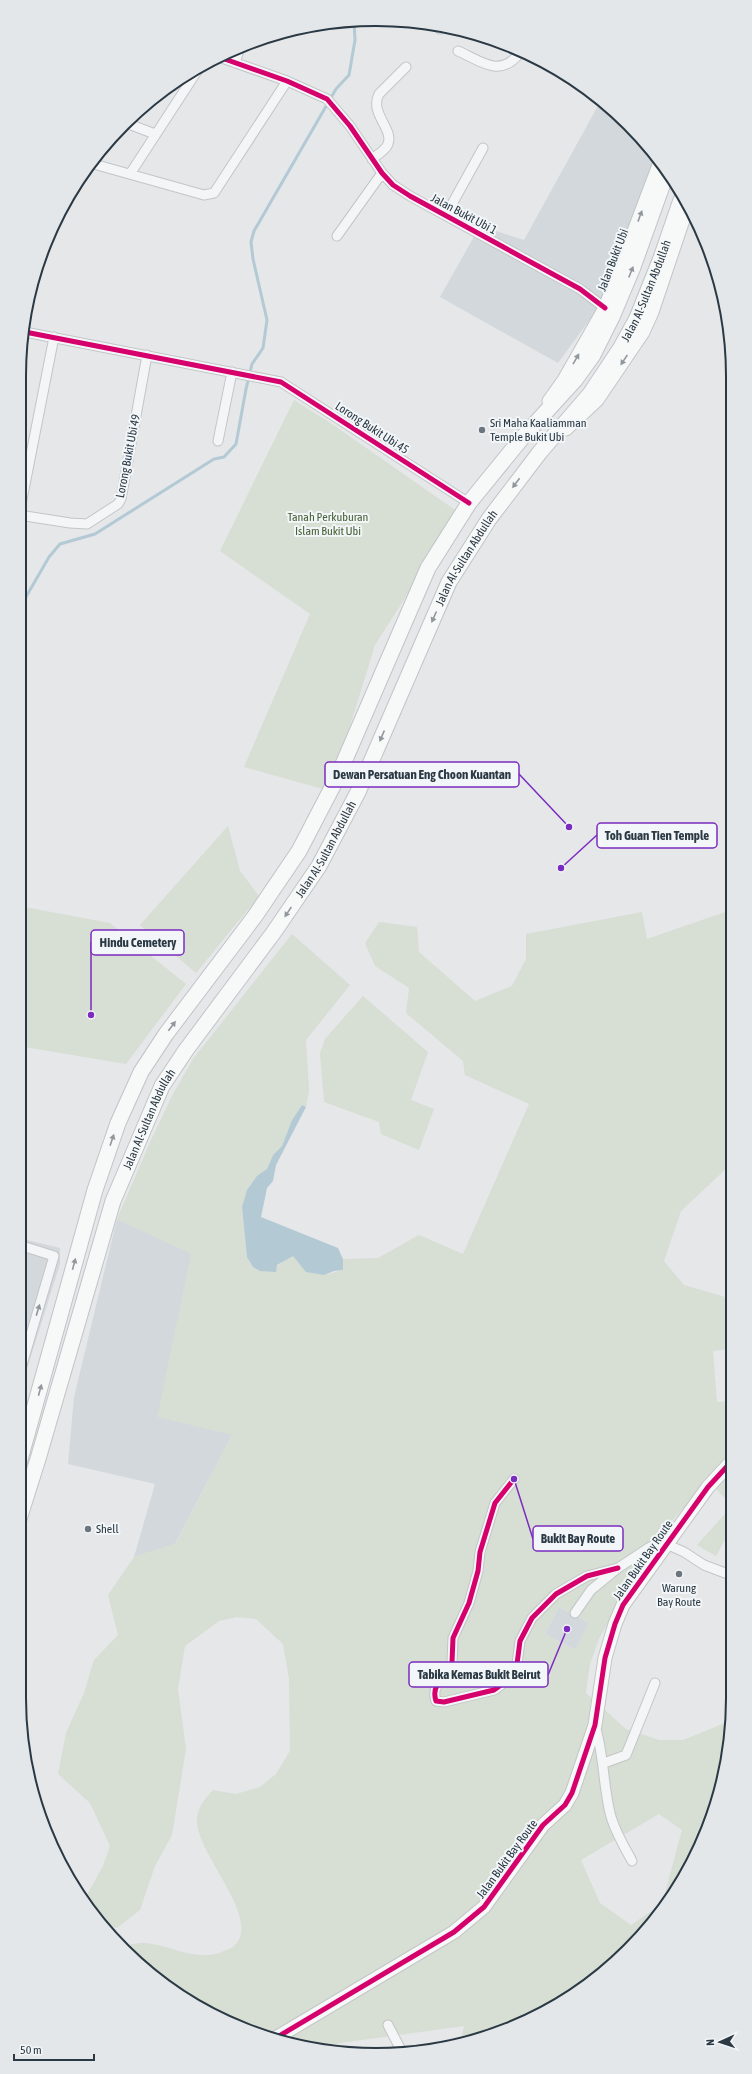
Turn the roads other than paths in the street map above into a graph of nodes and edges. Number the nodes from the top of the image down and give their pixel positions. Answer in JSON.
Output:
{"nodes":[{"id":1,"x":458,"y":51,"type":"dead end"},
{"id":2,"x":238,"y":55,"type":"edge"},
{"id":3,"x":517,"y":56,"type":"edge"},
{"id":4,"x":226,"y":60,"type":"edge"},
{"id":5,"x":235,"y":63,"type":"junction"},
{"id":6,"x":406,"y":67,"type":"dead end"},
{"id":7,"x":192,"y":79,"type":"edge"},
{"id":8,"x":287,"y":81,"type":"junction"},
{"id":9,"x":132,"y":126,"type":"edge"},
{"id":10,"x":155,"y":134,"type":"junction"},
{"id":11,"x":483,"y":148,"type":"dead end"},
{"id":12,"x":372,"y":159,"type":"junction"},
{"id":13,"x":97,"y":165,"type":"edge"},
{"id":14,"x":658,"y":168,"type":"edge"},
{"id":15,"x":382,"y":173,"type":"junction"},
{"id":16,"x":130,"y":174,"type":"junction"},
{"id":17,"x":665,"y":179,"type":"edge"},
{"id":18,"x":680,"y":203,"type":"edge"},
{"id":19,"x":685,"y":212,"type":"edge"},
{"id":20,"x":446,"y":215,"type":"junction"},
{"id":21,"x":337,"y":236,"type":"dead end"},
{"id":22,"x":605,"y":308,"type":"junction"},
{"id":23,"x":29,"y":333,"type":"edge"},
{"id":24,"x":54,"y":337,"type":"junction"},
{"id":25,"x":147,"y":356,"type":"junction"},
{"id":26,"x":234,"y":373,"type":"junction"},
{"id":27,"x":522,"y":438,"type":"junction"},
{"id":28,"x":218,"y":441,"type":"dead end"},
{"id":29,"x":540,"y":452,"type":"junction"},
{"id":30,"x":26,"y":479,"type":"edge"},
{"id":31,"x":470,"y":503,"type":"junction"},
{"id":32,"x":26,"y":516,"type":"edge"},
{"id":33,"x":26,"y":1247,"type":"edge"},
{"id":34,"x":26,"y":1350,"type":"edge"},
{"id":35,"x":26,"y":1437,"type":"edge"},
{"id":36,"x":726,"y":1468,"type":"edge"},
{"id":37,"x":514,"y":1479,"type":"dead end"},
{"id":38,"x":26,"y":1497,"type":"edge"},
{"id":39,"x":666,"y":1544,"type":"junction"},
{"id":40,"x":618,"y":1568,"type":"junction"},
{"id":41,"x":726,"y":1573,"type":"edge"},
{"id":42,"x":575,"y":1613,"type":"dead end"},
{"id":43,"x":655,"y":1683,"type":"dead end"},
{"id":44,"x":595,"y":1725,"type":"junction"},
{"id":45,"x":604,"y":1763,"type":"junction"},
{"id":46,"x":632,"y":1861,"type":"dead end"},
{"id":47,"x":388,"y":2025,"type":"dead end"},
{"id":48,"x":281,"y":2035,"type":"edge"},
{"id":49,"x":399,"y":2047,"type":"edge"}],
"edges":[{"from":1,"to":3,"type":"street"},
{"from":2,"to":5,"type":"street"},
{"from":4,"to":5,"type":"street"},
{"from":5,"to":8,"type":"street"},
{"from":6,"to":12,"type":"street"},
{"from":7,"to":10,"type":"street"},
{"from":8,"to":12,"type":"street","name":"Jalan Bukit Ubi 1"},
{"from":8,"to":16,"type":"street"},
{"from":9,"to":10,"type":"street"},
{"from":10,"to":16,"type":"street"},
{"from":11,"to":20,"type":"street"},
{"from":12,"to":15,"type":"street","name":"Jalan Bukit Ubi 1"},
{"from":13,"to":16,"type":"street"},
{"from":22,"to":14,"type":"street","name":"Jalan Bukit Ubi","one_way":true},
{"from":15,"to":20,"type":"street","name":"Jalan Bukit Ubi 1"},
{"from":15,"to":21,"type":"street"},
{"from":27,"to":17,"type":"main road","name":"Jalan Al-Sultan Abdullah","one_way":true},
{"from":18,"to":29,"type":"main road","name":"Jalan Al-Sultan Abdullah"},
{"from":19,"to":29,"type":"street","one_way":true},
{"from":20,"to":22,"type":"street","name":"Jalan Bukit Ubi 1"},
{"from":27,"to":22,"type":"street","name":"Jalan Bukit Ubi","one_way":true},
{"from":23,"to":24,"type":"street"},
{"from":24,"to":25,"type":"street"},
{"from":24,"to":30,"type":"street"},
{"from":25,"to":26,"type":"street"},
{"from":25,"to":32,"type":"street","name":"Lorong Bukit Ubi 49"},
{"from":26,"to":28,"type":"street"},
{"from":26,"to":31,"type":"street","name":"Lorong Bukit Ubi 45"},
{"from":27,"to":31,"type":"main road","name":"Jalan Al-Sultan Abdullah"},
{"from":29,"to":38,"type":"main road","name":"Jalan Al-Sultan Abdullah","one_way":true},
{"from":35,"to":31,"type":"main road","name":"Jalan Al-Sultan Abdullah","one_way":true},
{"from":34,"to":33,"type":"street","one_way":true},
{"from":36,"to":39,"type":"street","name":"Jalan Bukit Bay Route"},
{"from":37,"to":40,"type":"street"},
{"from":39,"to":40,"type":"street"},
{"from":39,"to":41,"type":"street"},
{"from":39,"to":44,"type":"street","name":"Jalan Bukit Bay Route"},
{"from":40,"to":42,"type":"street"},
{"from":43,"to":45,"type":"street"},
{"from":44,"to":45,"type":"street"},
{"from":44,"to":48,"type":"street","name":"Jalan Bukit Bay Route"},
{"from":45,"to":46,"type":"street"},
{"from":47,"to":49,"type":"street"}]}
